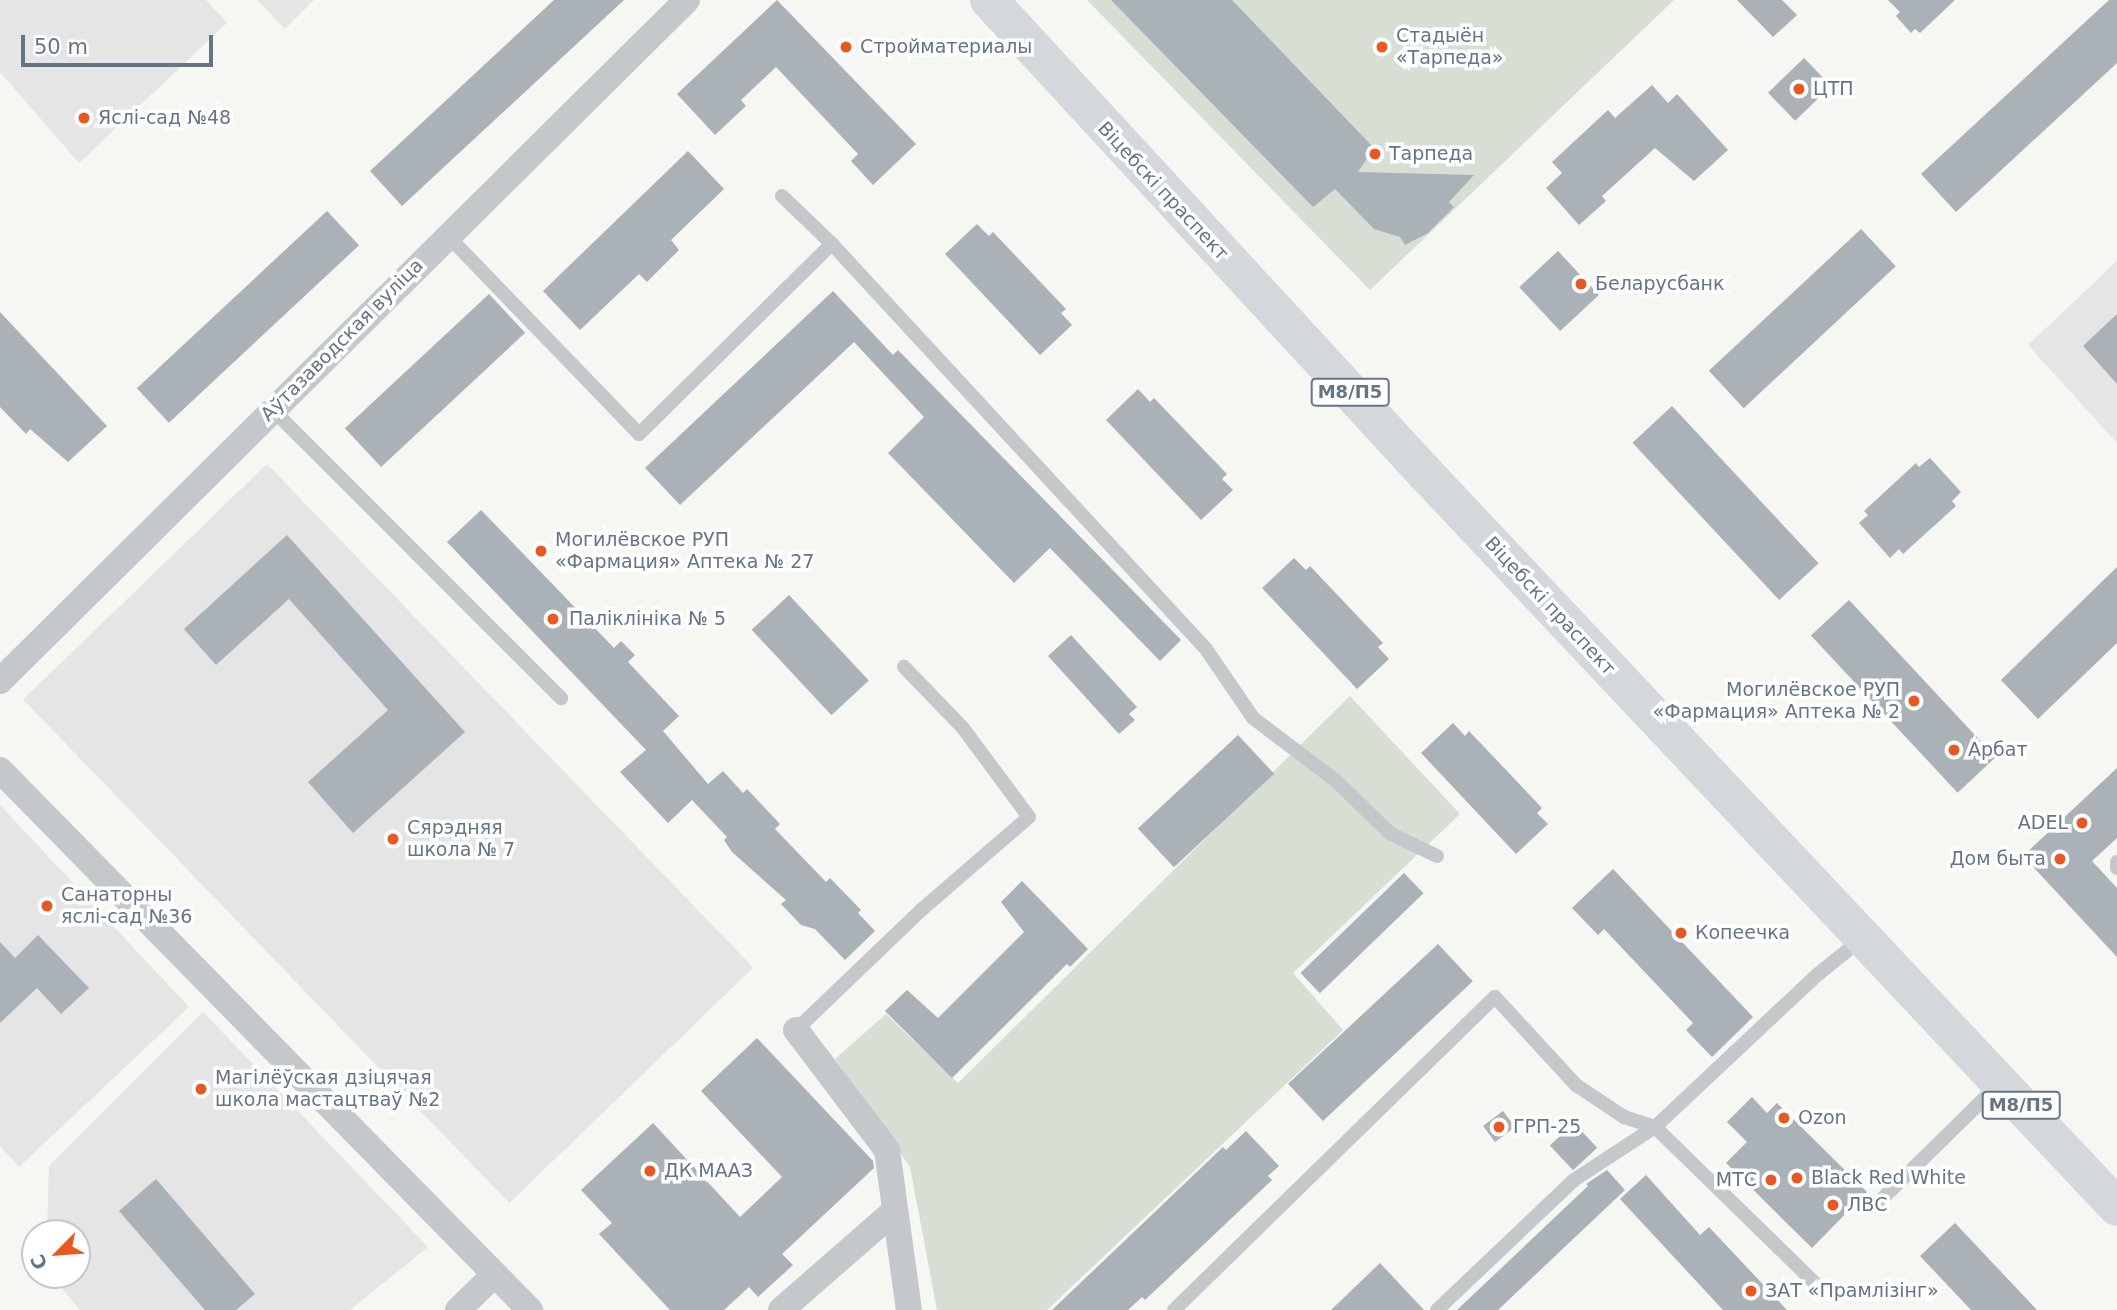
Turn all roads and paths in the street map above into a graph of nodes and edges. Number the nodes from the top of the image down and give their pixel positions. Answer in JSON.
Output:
{"nodes":[{"id":1,"x":687,"y":0,"type":"edge"},
{"id":2,"x":989,"y":0,"type":"edge"},
{"id":3,"x":782,"y":196,"type":"dead end"},
{"id":4,"x":448,"y":236,"type":"junction"},
{"id":5,"x":832,"y":244,"type":"junction"},
{"id":6,"x":272,"y":409,"type":"junction"},
{"id":7,"x":904,"y":667,"type":"dead end"},
{"id":8,"x":0,"y":681,"type":"edge"},
{"id":9,"x":561,"y":698,"type":"dead end"},
{"id":10,"x":0,"y":770,"type":"edge"},
{"id":11,"x":1437,"y":856,"type":"dead end"},
{"id":12,"x":2117,"y":862,"type":"edge"},
{"id":13,"x":2117,"y":868,"type":"edge"},
{"id":14,"x":1863,"y":938,"type":"junction"},
{"id":15,"x":796,"y":1030,"type":"joint"},
{"id":16,"x":2000,"y":1083,"type":"junction"},
{"id":17,"x":1655,"y":1127,"type":"junction"},
{"id":18,"x":1882,"y":1199,"type":"dead end"},
{"id":19,"x":2117,"y":1207,"type":"edge"},
{"id":20,"x":892,"y":1213,"type":"junction"},
{"id":21,"x":494,"y":1275,"type":"junction"},
{"id":22,"x":1821,"y":1289,"type":"dead end"},
{"id":23,"x":458,"y":1310,"type":"edge"},
{"id":24,"x":530,"y":1310,"type":"edge"},
{"id":25,"x":780,"y":1310,"type":"edge"},
{"id":26,"x":909,"y":1310,"type":"edge"},
{"id":27,"x":1174,"y":1310,"type":"edge"},
{"id":28,"x":1437,"y":1310,"type":"edge"}],
"edges":[{"from":1,"to":4,"type":"street","name":"Аўтазаводская вуліца"},
{"from":2,"to":14,"type":"main road","name":"Віцебскі праспект","number":"М8/П5"},
{"from":3,"to":5,"type":"lane"},
{"from":4,"to":5,"type":"lane"},
{"from":4,"to":6,"type":"street","name":"Аўтазаводская вуліца"},
{"from":5,"to":11,"type":"lane"},
{"from":6,"to":8,"type":"street","name":"Аўтазаводская вуліца"},
{"from":6,"to":9,"type":"lane"},
{"from":7,"to":15,"type":"lane"},
{"from":10,"to":21,"type":"street"},
{"from":12,"to":13,"type":"lane"},
{"from":14,"to":16,"type":"main road","name":"Віцебскі праспект","number":"М8/П5"},
{"from":14,"to":17,"type":"lane"},
{"from":15,"to":20,"type":"street"},
{"from":16,"to":18,"type":"lane"},
{"from":16,"to":19,"type":"main road","name":"Віцебскі праспект","number":"М8/П5"},
{"from":17,"to":22,"type":"lane"},
{"from":17,"to":27,"type":"lane"},
{"from":17,"to":28,"type":"lane"},
{"from":20,"to":25,"type":"street"},
{"from":20,"to":26,"type":"street"},
{"from":21,"to":23,"type":"street"},
{"from":21,"to":24,"type":"street"}]}
